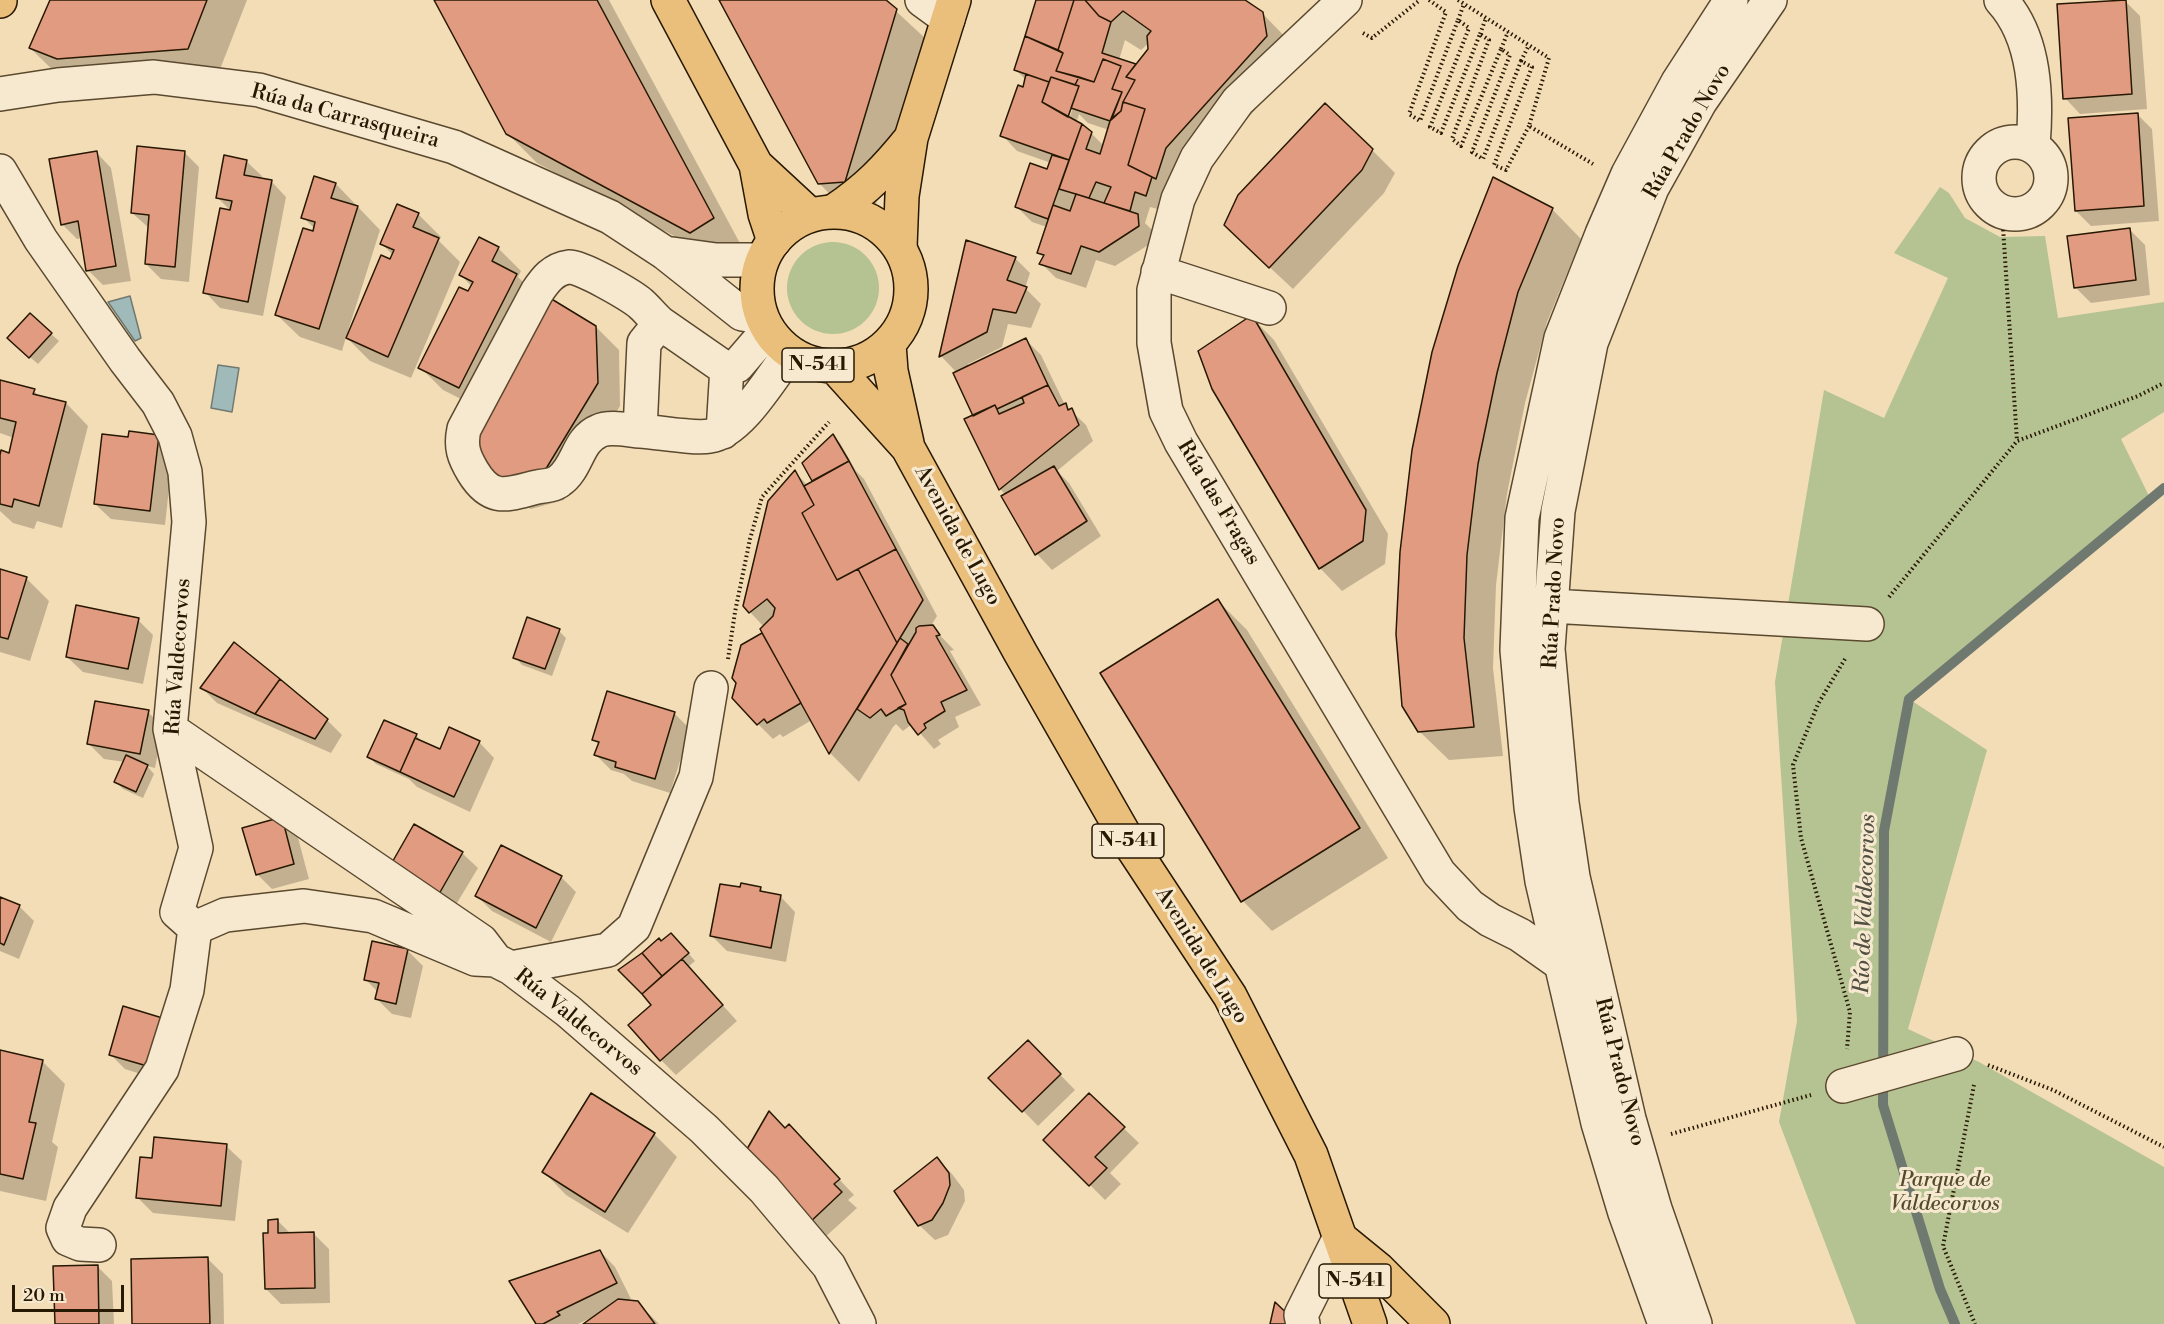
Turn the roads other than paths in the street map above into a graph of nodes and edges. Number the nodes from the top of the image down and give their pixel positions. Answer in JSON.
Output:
{"nodes":[{"id":1,"x":668,"y":0,"type":"edge"},
{"id":2,"x":1731,"y":0,"type":"edge"},
{"id":3,"x":1770,"y":0,"type":"edge"},
{"id":4,"x":2001,"y":0,"type":"edge"},
{"id":5,"x":1328,"y":5,"type":"edge"},
{"id":6,"x":941,"y":6,"type":"edge"},
{"id":7,"x":0,"y":94,"type":"edge"},
{"id":8,"x":911,"y":138,"type":"junction"},
{"id":9,"x":2033,"y":146,"type":"junction"},
{"id":10,"x":756,"y":165,"type":"junction"},
{"id":11,"x":0,"y":171,"type":"edge"},
{"id":12,"x":822,"y":213,"type":"junction"},
{"id":13,"x":900,"y":247,"type":"junction"},
{"id":14,"x":768,"y":250,"type":"junction"},
{"id":15,"x":665,"y":253,"type":"junction"},
{"id":16,"x":1158,"y":272,"type":"junction"},
{"id":17,"x":1269,"y":308,"type":"dead end"},
{"id":18,"x":660,"y":323,"type":"junction"},
{"id":19,"x":764,"y":323,"type":"junction"},
{"id":20,"x":889,"y":344,"type":"junction"},
{"id":21,"x":790,"y":353,"type":"junction"},
{"id":22,"x":727,"y":367,"type":"junction"},
{"id":23,"x":835,"y":367,"type":"junction"},
{"id":24,"x":640,"y":431,"type":"junction"},
{"id":25,"x":723,"y":432,"type":"junction"},
{"id":26,"x":908,"y":448,"type":"junction"},
{"id":27,"x":1551,"y":606,"type":"junction"},
{"id":28,"x":1867,"y":624,"type":"road end"},
{"id":29,"x":711,"y":688,"type":"road end"},
{"id":30,"x":170,"y":729,"type":"junction"},
{"id":31,"x":195,"y":928,"type":"junction"},
{"id":32,"x":503,"y":964,"type":"junction"},
{"id":33,"x":1561,"y":964,"type":"junction"},
{"id":34,"x":1967,"y":1058,"type":"road end"},
{"id":35,"x":1843,"y":1086,"type":"road end"},
{"id":36,"x":1340,"y":1238,"type":"junction"},
{"id":37,"x":99,"y":1245,"type":"dead end"},
{"id":38,"x":860,"y":1324,"type":"edge"},
{"id":39,"x":1304,"y":1324,"type":"edge"},
{"id":40,"x":1370,"y":1324,"type":"edge"},
{"id":41,"x":1433,"y":1324,"type":"edge"},
{"id":42,"x":1665,"y":1324,"type":"edge"},
{"id":43,"x":1695,"y":1324,"type":"edge"}],
"edges":[{"from":1,"to":10,"type":"main road"},
{"from":2,"to":33,"type":"street","name":"Rúa Prado Novo"},
{"from":3,"to":27,"type":"street","name":"Rúa Prado Novo"},
{"from":4,"to":9,"type":"street"},
{"from":5,"to":16,"type":"street","name":"Rúa das Fragas"},
{"from":6,"to":8,"type":"main road"},
{"from":7,"to":15,"type":"street","name":"Rúa da Carrasqueira"},
{"from":8,"to":12,"type":"main road"},
{"from":8,"to":13,"type":"main road"},
{"from":9,"to":9,"type":"street"},
{"from":10,"to":12,"type":"main road"},
{"from":10,"to":14,"type":"main road"},
{"from":11,"to":30,"type":"street","name":"Rúa Valdecorvos"},
{"from":12,"to":13,"type":"main road","number":"N-541"},
{"from":12,"to":14,"type":"main road"},
{"from":13,"to":20,"type":"main road","number":"N-541"},
{"from":14,"to":15,"type":"street","name":"Rúa da Carrasqueira"},
{"from":14,"to":19,"type":"main road"},
{"from":15,"to":19,"type":"street","name":"Rúa da Carrasqueira"},
{"from":16,"to":17,"type":"street"},
{"from":16,"to":33,"type":"street","name":"Rúa das Fragas"},
{"from":18,"to":22,"type":"street"},
{"from":18,"to":24,"type":"street"},
{"from":18,"to":24,"type":"street"},
{"from":19,"to":21,"type":"main road","number":"N-541"},
{"from":19,"to":22,"type":"street"},
{"from":20,"to":23,"type":"main road","number":"N-541"},
{"from":20,"to":26,"type":"main road","name":"Avenida de Lugo","number":"N-541"},
{"from":21,"to":23,"type":"main road","number":"N-541"},
{"from":21,"to":25,"type":"street"},
{"from":22,"to":25,"type":"street"},
{"from":23,"to":26,"type":"main road","name":"Avenida de Lugo","number":"N-541"},
{"from":24,"to":25,"type":"street"},
{"from":26,"to":36,"type":"main road","name":"Avenida de Lugo","number":"N-541"},
{"from":27,"to":28,"type":"street"},
{"from":27,"to":43,"type":"street","name":"Rúa Prado Novo"},
{"from":29,"to":32,"type":"street"},
{"from":30,"to":31,"type":"street","name":"Rúa Valdecorvos"},
{"from":30,"to":32,"type":"street"},
{"from":31,"to":32,"type":"street","name":"Rúa Valdecorvos"},
{"from":31,"to":37,"type":"street"},
{"from":32,"to":38,"type":"street","name":"Rúa Valdecorvos"},
{"from":33,"to":42,"type":"street","name":"Rúa Prado Novo"},
{"from":34,"to":35,"type":"street"},
{"from":36,"to":39,"type":"street"},
{"from":36,"to":40,"type":"main road","name":"Avenida de Lugo","number":"N-541"},
{"from":36,"to":41,"type":"main road"}]}
